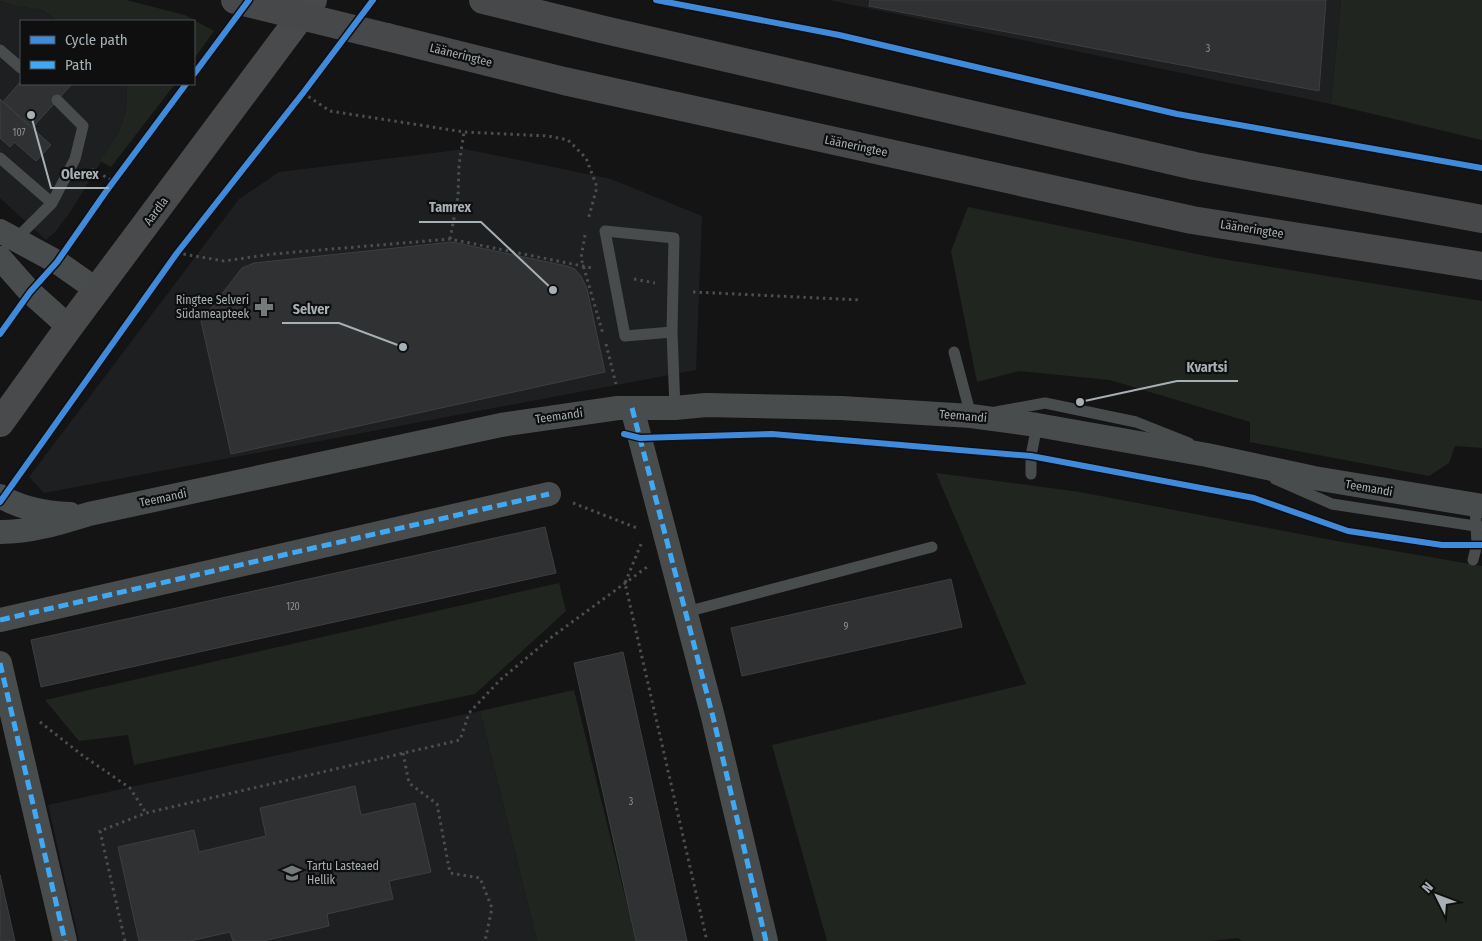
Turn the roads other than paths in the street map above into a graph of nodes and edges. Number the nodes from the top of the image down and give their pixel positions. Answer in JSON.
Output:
{"nodes":[{"id":1,"x":235,"y":0,"type":"edge"},
{"id":2,"x":314,"y":0,"type":"edge"},
{"id":3,"x":483,"y":0,"type":"edge"},
{"id":4,"x":0,"y":50,"type":"edge"},
{"id":5,"x":20,"y":67,"type":"edge"},
{"id":6,"x":58,"y":100,"type":"dead end"},
{"id":7,"x":0,"y":158,"type":"edge"},
{"id":8,"x":1318,"y":190,"type":"junction"},
{"id":9,"x":1482,"y":202,"type":"edge"},
{"id":10,"x":52,"y":203,"type":"junction"},
{"id":11,"x":1482,"y":219,"type":"edge"},
{"id":12,"x":8,"y":235,"type":"edge"},
{"id":13,"x":0,"y":258,"type":"edge"},
{"id":14,"x":1482,"y":266,"type":"edge"},
{"id":15,"x":97,"y":290,"type":"junction"},
{"id":16,"x":69,"y":327,"type":"junction"},
{"id":17,"x":672,"y":332,"type":"junction"},
{"id":18,"x":954,"y":352,"type":"dead end"},
{"id":19,"x":625,"y":408,"type":"junction"},
{"id":20,"x":675,"y":408,"type":"junction"},
{"id":21,"x":971,"y":416,"type":"junction"},
{"id":22,"x":0,"y":423,"type":"edge"},
{"id":23,"x":1037,"y":425,"type":"junction"},
{"id":24,"x":1234,"y":461,"type":"junction"},
{"id":25,"x":1031,"y":474,"type":"dead end"},
{"id":26,"x":549,"y":494,"type":"road end"},
{"id":27,"x":0,"y":496,"type":"edge"},
{"id":28,"x":89,"y":514,"type":"junction"},
{"id":29,"x":1479,"y":516,"type":"edge"},
{"id":30,"x":0,"y":532,"type":"edge"},
{"id":31,"x":932,"y":547,"type":"dead end"},
{"id":32,"x":1473,"y":560,"type":"dead end"},
{"id":33,"x":686,"y":612,"type":"junction"},
{"id":34,"x":0,"y":620,"type":"edge"},
{"id":35,"x":0,"y":663,"type":"edge"},
{"id":36,"x":65,"y":941,"type":"edge"},
{"id":37,"x":766,"y":941,"type":"edge"}],
"edges":[{"from":1,"to":14,"type":"highway","name":"Lääneringtee","bridge":true},
{"from":2,"to":15,"type":"street","name":"Aardla"},
{"from":3,"to":8,"type":"highway"},
{"from":4,"to":5,"type":"lane"},
{"from":6,"to":10,"type":"lane"},
{"from":7,"to":10,"type":"lane"},
{"from":8,"to":9,"type":"highway"},
{"from":8,"to":11,"type":"highway"},
{"from":10,"to":12,"type":"lane"},
{"from":12,"to":15,"type":"street"},
{"from":13,"to":16,"type":"street"},
{"from":15,"to":16,"type":"street","name":"Aardla"},
{"from":16,"to":22,"type":"street","name":"Aardla"},
{"from":17,"to":17,"type":"lane"},
{"from":17,"to":20,"type":"lane"},
{"from":18,"to":21,"type":"lane"},
{"from":19,"to":20,"type":"street","name":"Teemandi"},
{"from":19,"to":28,"type":"street","name":"Teemandi"},
{"from":19,"to":33,"type":"street"},
{"from":20,"to":21,"type":"street","name":"Teemandi"},
{"from":21,"to":23,"type":"street","name":"Teemandi"},
{"from":21,"to":24,"type":"lane"},
{"from":23,"to":24,"type":"street","name":"Teemandi"},
{"from":23,"to":25,"type":"lane"},
{"from":24,"to":29,"type":"street","name":"Teemandi"},
{"from":26,"to":34,"type":"street"},
{"from":27,"to":28,"type":"street","name":"Teemandi"},
{"from":28,"to":30,"type":"street","name":"Teemandi"},
{"from":29,"to":32,"type":"lane","name":"Teemandi"},
{"from":31,"to":33,"type":"lane"},
{"from":33,"to":37,"type":"street"},
{"from":35,"to":36,"type":"street"}]}
